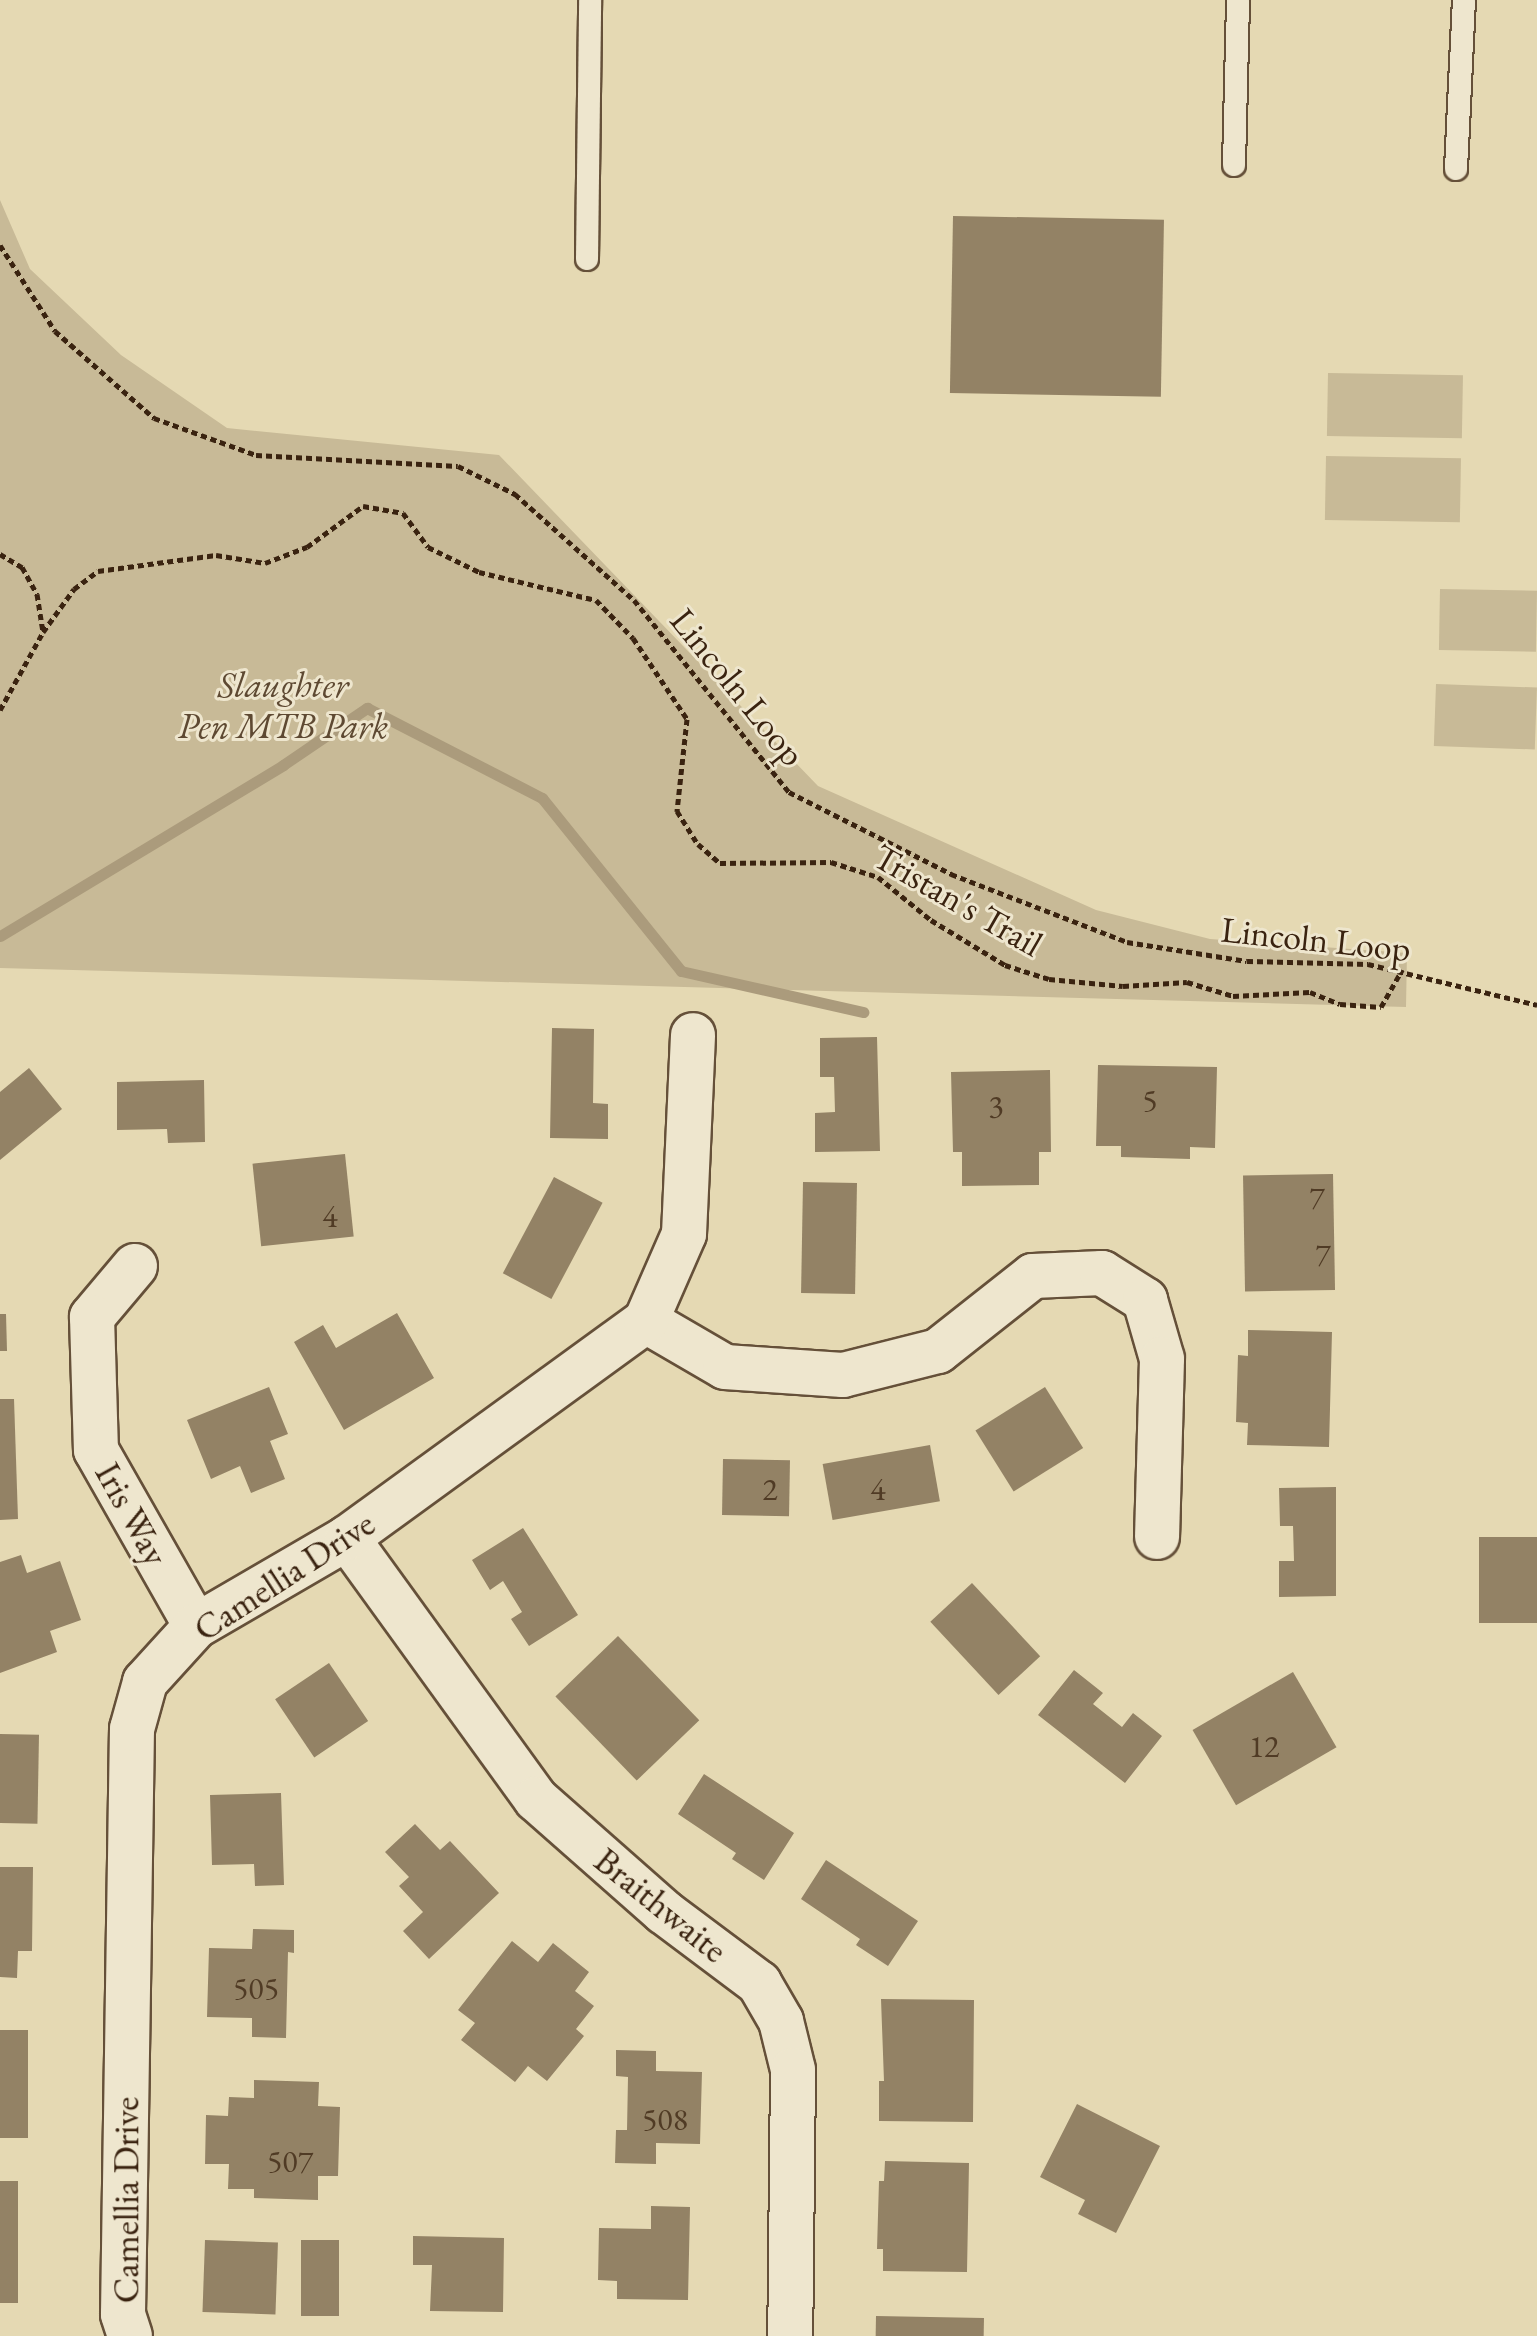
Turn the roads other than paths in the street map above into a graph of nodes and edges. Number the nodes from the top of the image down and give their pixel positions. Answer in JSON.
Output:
{"nodes":[{"id":1,"x":590,"y":0,"type":"edge"},
{"id":2,"x":1238,"y":0,"type":"edge"},
{"id":3,"x":1464,"y":0,"type":"edge"},
{"id":4,"x":1234,"y":165,"type":"dead end"},
{"id":5,"x":1456,"y":169,"type":"dead end"},
{"id":6,"x":587,"y":259,"type":"dead end"},
{"id":7,"x":693,"y":1035,"type":"dead end"},
{"id":8,"x":135,"y":1266,"type":"dead end"},
{"id":9,"x":646,"y":1321,"type":"junction"},
{"id":10,"x":1157,"y":1537,"type":"dead end"},
{"id":11,"x":347,"y":1538,"type":"junction"},
{"id":12,"x":196,"y":1626,"type":"junction"},
{"id":13,"x":130,"y":2336,"type":"edge"},
{"id":14,"x":790,"y":2336,"type":"edge"}],
"edges":[{"from":1,"to":6,"type":"lane"},
{"from":2,"to":4,"type":"lane"},
{"from":3,"to":5,"type":"lane"},
{"from":7,"to":9,"type":"street"},
{"from":8,"to":12,"type":"street","name":"Iris Way"},
{"from":9,"to":10,"type":"street"},
{"from":9,"to":11,"type":"street","name":"Camellia Drive"},
{"from":11,"to":12,"type":"street","name":"Camellia Drive"},
{"from":11,"to":14,"type":"street","name":"Braithwaite"},
{"from":12,"to":13,"type":"street","name":"Camellia Drive"}]}
